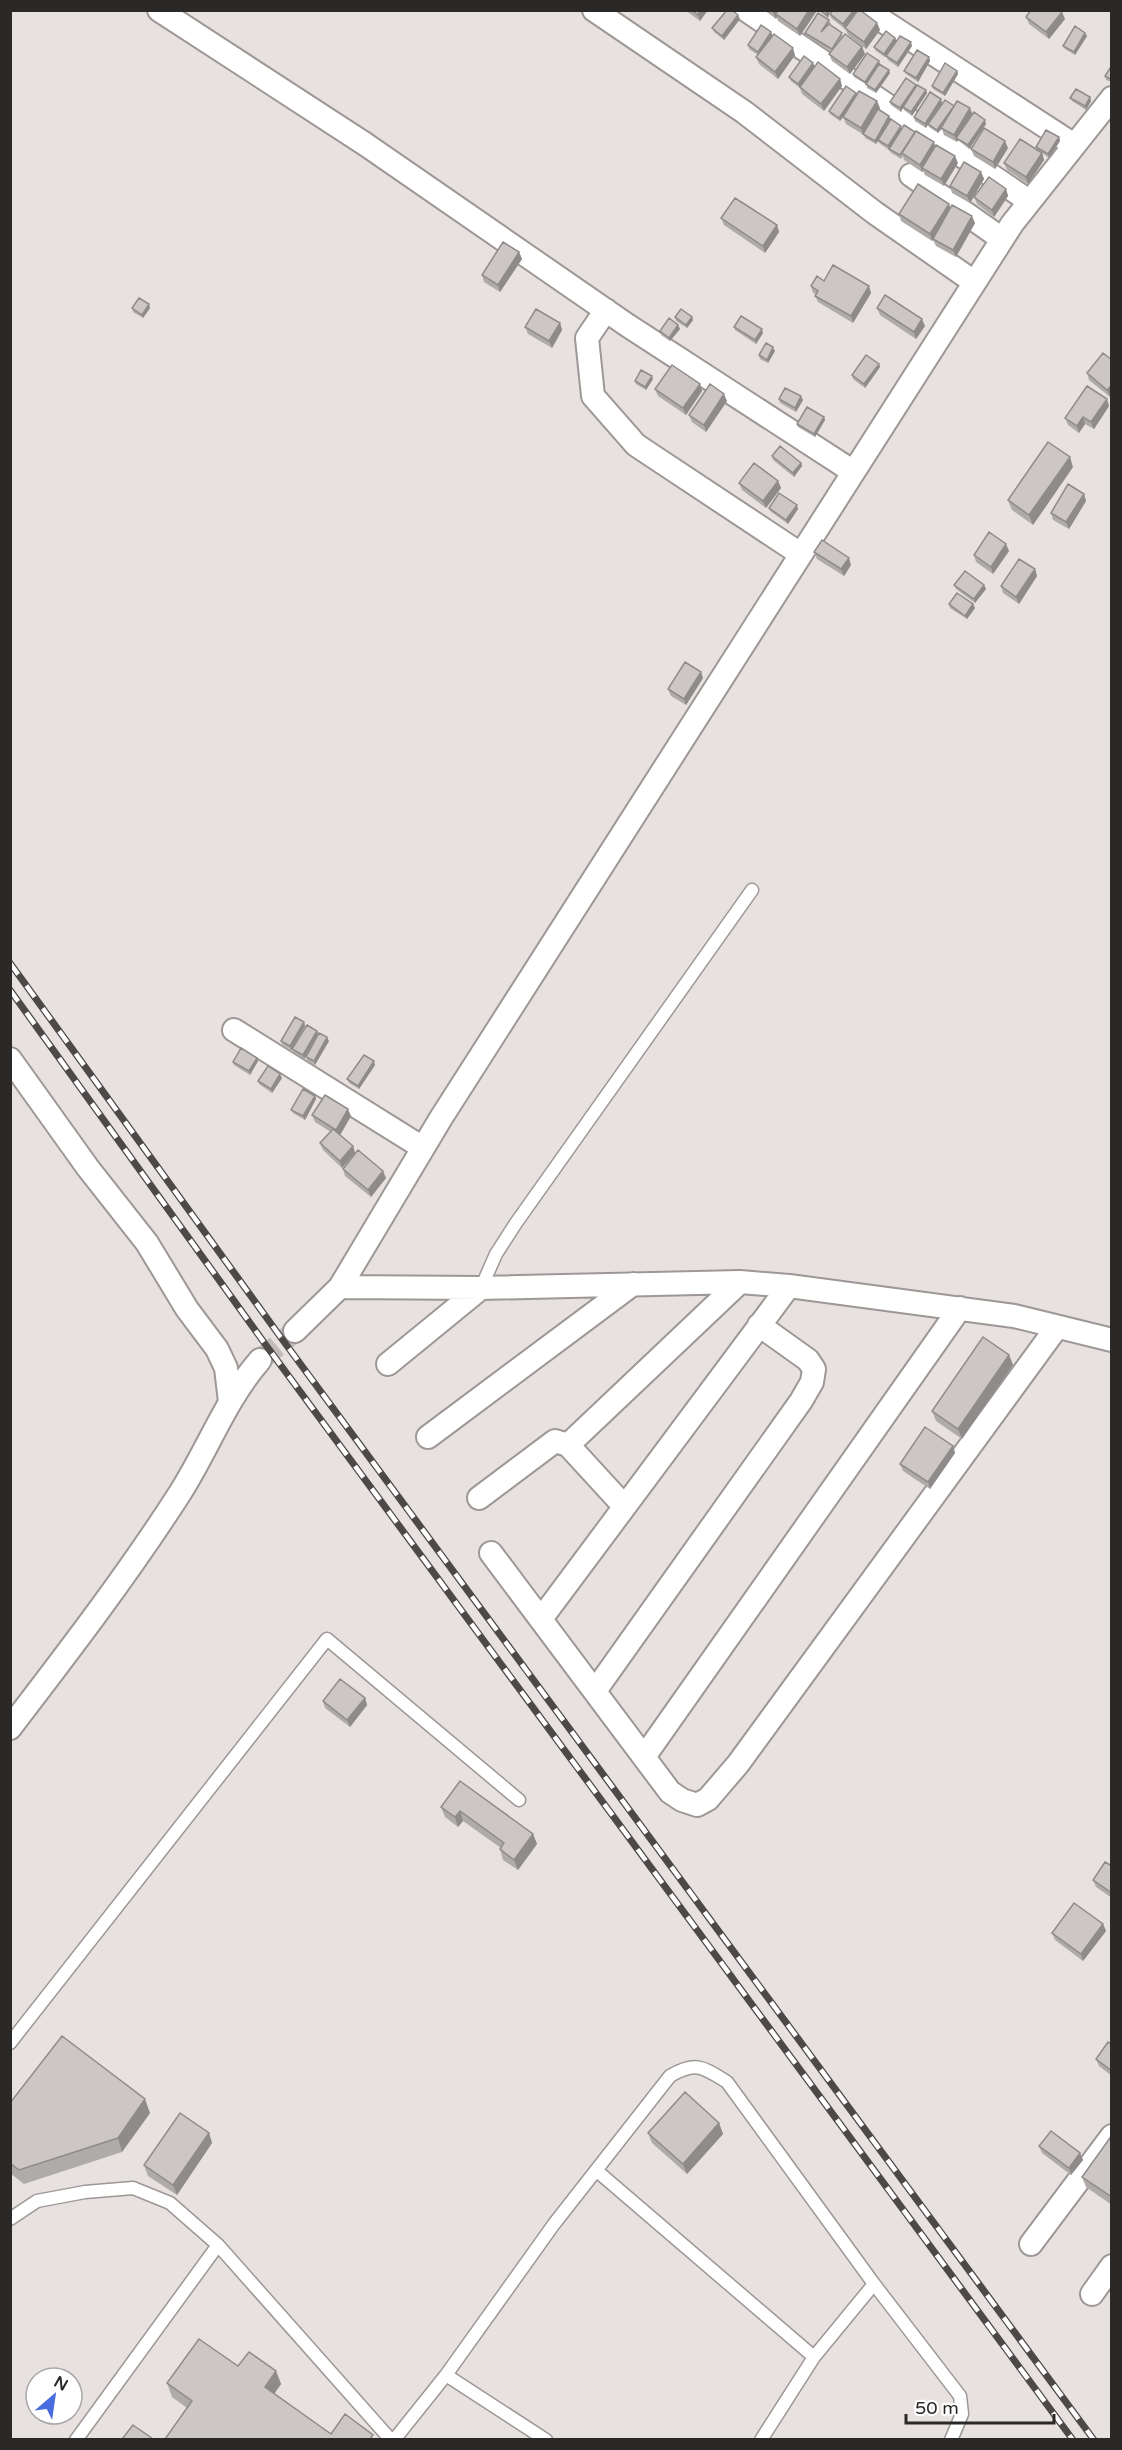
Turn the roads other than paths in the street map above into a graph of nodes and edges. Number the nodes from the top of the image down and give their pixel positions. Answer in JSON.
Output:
{"nodes":[{"id":1,"x":159,"y":10,"type":"edge"},
{"id":2,"x":594,"y":10,"type":"edge"},
{"id":3,"x":746,"y":10,"type":"edge"},
{"id":4,"x":866,"y":10,"type":"edge"},
{"id":5,"x":1112,"y":98,"type":"edge"},
{"id":6,"x":1074,"y":145,"type":"junction"},
{"id":7,"x":911,"y":175,"type":"dead end"},
{"id":8,"x":1029,"y":201,"type":"junction"},
{"id":9,"x":1002,"y":239,"type":"junction"},
{"id":10,"x":974,"y":282,"type":"junction"},
{"id":11,"x":606,"y":310,"type":"junction"},
{"id":12,"x":852,"y":471,"type":"junction"},
{"id":13,"x":800,"y":554,"type":"junction"},
{"id":14,"x":752,"y":890,"type":"dead end"},
{"id":15,"x":234,"y":1030,"type":"dead end"},
{"id":16,"x":10,"y":1059,"type":"edge"},
{"id":17,"x":423,"y":1148,"type":"junction"},
{"id":18,"x":740,"y":1282,"type":"junction"},
{"id":19,"x":633,"y":1284,"type":"junction"},
{"id":20,"x":789,"y":1286,"type":"junction"},
{"id":21,"x":340,"y":1287,"type":"junction"},
{"id":22,"x":481,"y":1288,"type":"junction"},
{"id":23,"x":960,"y":1308,"type":"junction"},
{"id":24,"x":759,"y":1325,"type":"junction"},
{"id":25,"x":1057,"y":1327,"type":"junction"},
{"id":26,"x":295,"y":1331,"type":"tunnel mouth"},
{"id":27,"x":1112,"y":1340,"type":"edge"},
{"id":28,"x":260,"y":1360,"type":"tunnel mouth"},
{"id":29,"x":388,"y":1364,"type":"dead end"},
{"id":30,"x":230,"y":1402,"type":"junction"},
{"id":31,"x":428,"y":1437,"type":"dead end"},
{"id":32,"x":568,"y":1445,"type":"junction"},
{"id":33,"x":479,"y":1498,"type":"dead end"},
{"id":34,"x":624,"y":1506,"type":"junction"},
{"id":35,"x":491,"y":1553,"type":"dead end"},
{"id":36,"x":541,"y":1618,"type":"junction"},
{"id":37,"x":595,"y":1691,"type":"junction"},
{"id":38,"x":10,"y":1728,"type":"edge"},
{"id":39,"x":644,"y":1757,"type":"junction"},
{"id":40,"x":519,"y":1800,"type":"dead end"},
{"id":41,"x":10,"y":2043,"type":"edge"},
{"id":42,"x":1112,"y":2136,"type":"edge"},
{"id":43,"x":597,"y":2171,"type":"junction"},
{"id":44,"x":10,"y":2218,"type":"edge"},
{"id":45,"x":1031,"y":2244,"type":"dead end"},
{"id":46,"x":218,"y":2245,"type":"junction"},
{"id":47,"x":1112,"y":2266,"type":"edge"},
{"id":48,"x":874,"y":2284,"type":"junction"},
{"id":49,"x":1092,"y":2294,"type":"dead end"},
{"id":50,"x":814,"y":2357,"type":"junction"},
{"id":51,"x":446,"y":2374,"type":"junction"},
{"id":52,"x":76,"y":2439,"type":"edge"},
{"id":53,"x":393,"y":2439,"type":"edge"},
{"id":54,"x":546,"y":2439,"type":"edge"},
{"id":55,"x":761,"y":2439,"type":"edge"},
{"id":56,"x":951,"y":2439,"type":"edge"}],
"edges":[{"from":1,"to":11,"type":"street"},
{"from":2,"to":10,"type":"street"},
{"from":3,"to":8,"type":"street"},
{"from":4,"to":6,"type":"street"},
{"from":5,"to":6,"type":"street"},
{"from":6,"to":8,"type":"street"},
{"from":7,"to":9,"type":"street"},
{"from":8,"to":9,"type":"street"},
{"from":9,"to":10,"type":"street"},
{"from":10,"to":12,"type":"street"},
{"from":11,"to":12,"type":"street"},
{"from":11,"to":13,"type":"street"},
{"from":12,"to":13,"type":"street"},
{"from":13,"to":17,"type":"street"},
{"from":14,"to":22,"type":"lane"},
{"from":15,"to":17,"type":"street"},
{"from":16,"to":30,"type":"street"},
{"from":17,"to":21,"type":"street"},
{"from":18,"to":19,"type":"street"},
{"from":18,"to":20,"type":"street"},
{"from":18,"to":32,"type":"street"},
{"from":19,"to":22,"type":"street"},
{"from":19,"to":31,"type":"street"},
{"from":20,"to":23,"type":"street"},
{"from":20,"to":24,"type":"street"},
{"from":21,"to":22,"type":"street"},
{"from":21,"to":26,"type":"street"},
{"from":22,"to":29,"type":"street"},
{"from":23,"to":25,"type":"street"},
{"from":23,"to":39,"type":"street"},
{"from":24,"to":34,"type":"street"},
{"from":24,"to":37,"type":"street"},
{"from":25,"to":27,"type":"street"},
{"from":25,"to":39,"type":"street"},
{"from":28,"to":30,"type":"street"},
{"from":30,"to":38,"type":"street"},
{"from":32,"to":33,"type":"street"},
{"from":32,"to":34,"type":"street"},
{"from":34,"to":36,"type":"street"},
{"from":35,"to":36,"type":"street"},
{"from":36,"to":37,"type":"street"},
{"from":37,"to":39,"type":"street"},
{"from":40,"to":41,"type":"lane"},
{"from":42,"to":45,"type":"street"},
{"from":43,"to":48,"type":"lane"},
{"from":43,"to":50,"type":"lane"},
{"from":43,"to":51,"type":"lane"},
{"from":44,"to":46,"type":"lane"},
{"from":46,"to":52,"type":"lane"},
{"from":46,"to":53,"type":"lane"},
{"from":47,"to":49,"type":"street"},
{"from":48,"to":50,"type":"lane"},
{"from":48,"to":56,"type":"lane"},
{"from":50,"to":55,"type":"lane"},
{"from":51,"to":53,"type":"lane"},
{"from":51,"to":54,"type":"lane"}]}
